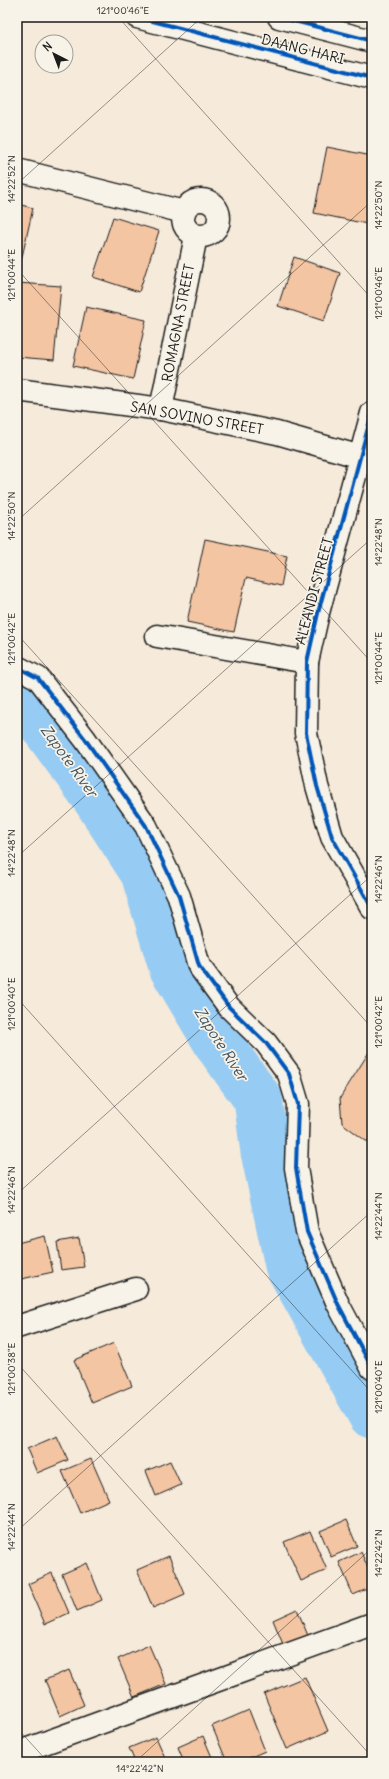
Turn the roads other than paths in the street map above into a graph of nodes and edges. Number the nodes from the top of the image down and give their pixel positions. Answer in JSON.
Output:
{"nodes":[{"id":1,"x":136,"y":17,"type":"edge"},
{"id":2,"x":279,"y":17,"type":"edge"},
{"id":3,"x":372,"y":41,"type":"edge"},
{"id":4,"x":372,"y":78,"type":"edge"},
{"id":5,"x":17,"y":170,"type":"edge"},
{"id":6,"x":184,"y":212,"type":"junction"},
{"id":7,"x":196,"y":236,"type":"junction"},
{"id":8,"x":17,"y":390,"type":"edge"},
{"id":9,"x":161,"y":409,"type":"junction"},
{"id":10,"x":372,"y":413,"type":"edge"},
{"id":11,"x":367,"y":460,"type":"edge"},
{"id":12,"x":157,"y":636,"type":"dead end"},
{"id":13,"x":307,"y":662,"type":"junction"},
{"id":14,"x":17,"y":667,"type":"edge"},
{"id":15,"x":372,"y":908,"type":"edge"},
{"id":16,"x":136,"y":1289,"type":"dead end"},
{"id":17,"x":17,"y":1327,"type":"edge"},
{"id":18,"x":372,"y":1368,"type":"edge"},
{"id":19,"x":372,"y":1624,"type":"edge"},
{"id":20,"x":17,"y":1753,"type":"edge"}],
"edges":[{"from":1,"to":4,"type":"street","name":"DAANG HARI"},
{"from":2,"to":3,"type":"street","name":"DAANG HARI"},
{"from":5,"to":6,"type":"street"},
{"from":6,"to":7,"type":"street"},
{"from":6,"to":7,"type":"street"},
{"from":7,"to":9,"type":"street","name":"ROMAGNA STREET"},
{"from":8,"to":9,"type":"street","name":"SAN SOVINO STREET"},
{"from":9,"to":11,"type":"street","name":"SAN SOVINO STREET"},
{"from":10,"to":11,"type":"street","name":"ALEANDI STREET"},
{"from":11,"to":13,"type":"street","name":"ALEANDI STREET"},
{"from":12,"to":13,"type":"street"},
{"from":13,"to":15,"type":"street","name":"ALEANDI STREET"},
{"from":14,"to":18,"type":"street"},
{"from":16,"to":17,"type":"street"},
{"from":19,"to":20,"type":"street"}]}
